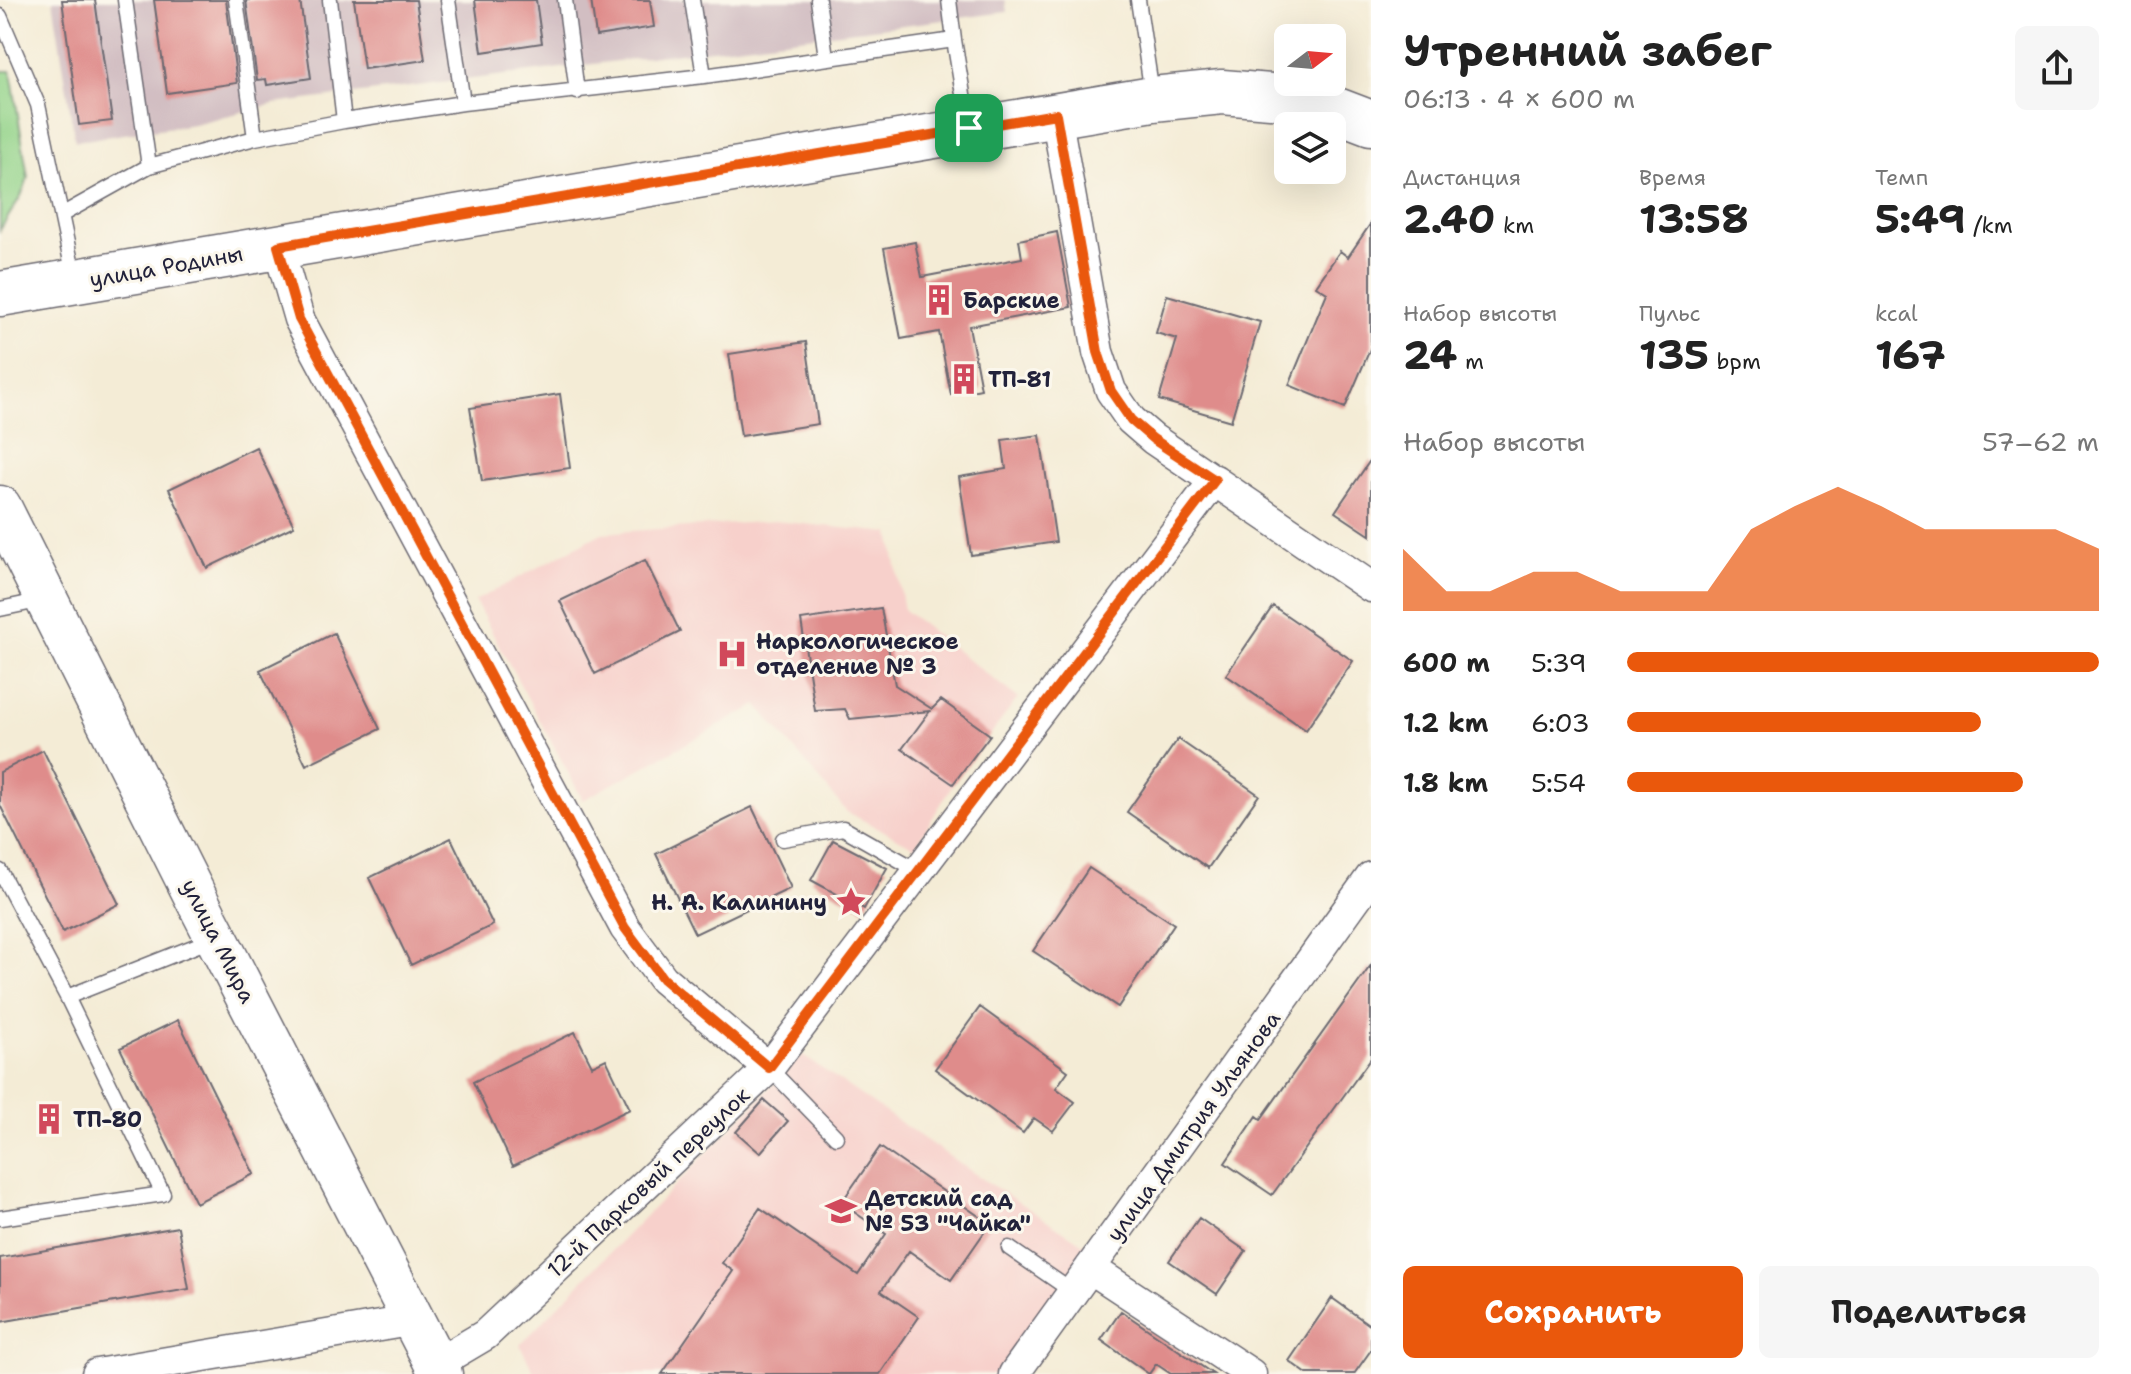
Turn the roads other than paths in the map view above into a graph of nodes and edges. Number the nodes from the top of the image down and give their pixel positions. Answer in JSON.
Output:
{"nodes":[{"id":1,"x":125,"y":0,"type":"edge"},
{"id":2,"x":236,"y":0,"type":"edge"},
{"id":3,"x":330,"y":0,"type":"edge"},
{"id":4,"x":448,"y":0,"type":"edge"},
{"id":5,"x":565,"y":0,"type":"edge"},
{"id":6,"x":692,"y":0,"type":"edge"},
{"id":7,"x":818,"y":0,"type":"edge"},
{"id":8,"x":949,"y":0,"type":"edge"},
{"id":9,"x":1138,"y":0,"type":"edge"},
{"id":10,"x":0,"y":16,"type":"edge"},
{"id":11,"x":954,"y":40,"type":"junction"},
{"id":12,"x":826,"y":57,"type":"junction"},
{"id":13,"x":704,"y":76,"type":"junction"},
{"id":14,"x":577,"y":92,"type":"junction"},
{"id":15,"x":1153,"y":99,"type":"junction"},
{"id":16,"x":463,"y":103,"type":"junction"},
{"id":17,"x":1056,"y":114,"type":"junction"},
{"id":18,"x":344,"y":121,"type":"junction"},
{"id":19,"x":1371,"y":123,"type":"edge"},
{"id":20,"x":969,"y":128,"type":"junction"},
{"id":21,"x":255,"y":138,"type":"junction"},
{"id":22,"x":149,"y":166,"type":"junction"},
{"id":23,"x":63,"y":214,"type":"junction"},
{"id":24,"x":278,"y":246,"type":"junction"},
{"id":25,"x":75,"y":282,"type":"junction"},
{"id":26,"x":0,"y":294,"type":"edge"},
{"id":27,"x":1215,"y":480,"type":"junction"},
{"id":28,"x":0,"y":507,"type":"edge"},
{"id":29,"x":1371,"y":587,"type":"edge"},
{"id":30,"x":46,"y":599,"type":"junction"},
{"id":31,"x":0,"y":609,"type":"edge"},
{"id":32,"x":783,"y":839,"type":"dead end"},
{"id":33,"x":917,"y":870,"type":"junction"},
{"id":34,"x":0,"y":871,"type":"edge"},
{"id":35,"x":1371,"y":877,"type":"edge"},
{"id":36,"x":217,"y":938,"type":"junction"},
{"id":37,"x":67,"y":997,"type":"junction"},
{"id":38,"x":769,"y":1068,"type":"junction"},
{"id":39,"x":836,"y":1137,"type":"dead end"},
{"id":40,"x":0,"y":1218,"type":"edge"},
{"id":41,"x":1009,"y":1248,"type":"dead end"},
{"id":42,"x":1082,"y":1280,"type":"junction"},
{"id":43,"x":415,"y":1320,"type":"junction"},
{"id":44,"x":439,"y":1369,"type":"edge"},
{"id":45,"x":97,"y":1374,"type":"edge"},
{"id":46,"x":1014,"y":1374,"type":"edge"},
{"id":47,"x":1251,"y":1374,"type":"edge"}],
"edges":[{"from":1,"to":22,"type":"lane"},
{"from":2,"to":21,"type":"lane"},
{"from":3,"to":18,"type":"lane"},
{"from":4,"to":16,"type":"lane"},
{"from":5,"to":14,"type":"lane"},
{"from":6,"to":13,"type":"lane"},
{"from":7,"to":12,"type":"lane"},
{"from":8,"to":11,"type":"lane"},
{"from":9,"to":15,"type":"lane"},
{"from":10,"to":23,"type":"lane"},
{"from":11,"to":12,"type":"lane"},
{"from":11,"to":20,"type":"lane"},
{"from":12,"to":13,"type":"lane"},
{"from":13,"to":14,"type":"lane"},
{"from":14,"to":16,"type":"lane"},
{"from":15,"to":17,"type":"main road","name":"улица Родины"},
{"from":15,"to":19,"type":"main road","name":"улица Родины"},
{"from":16,"to":18,"type":"lane"},
{"from":17,"to":20,"type":"main road","name":"улица Родины"},
{"from":17,"to":27,"type":"street"},
{"from":18,"to":21,"type":"lane"},
{"from":20,"to":24,"type":"main road","name":"улица Родины"},
{"from":21,"to":22,"type":"lane"},
{"from":22,"to":23,"type":"lane"},
{"from":23,"to":25,"type":"lane"},
{"from":24,"to":25,"type":"main road","name":"улица Родины"},
{"from":24,"to":38,"type":"street"},
{"from":25,"to":26,"type":"main road","name":"улица Родины"},
{"from":27,"to":29,"type":"street"},
{"from":27,"to":33,"type":"street","name":"12-й Парковый переулок"},
{"from":28,"to":30,"type":"main road","name":"улица Мира"},
{"from":30,"to":31,"type":"lane"},
{"from":30,"to":36,"type":"main road","name":"улица Мира"},
{"from":32,"to":33,"type":"lane"},
{"from":33,"to":38,"type":"street","name":"12-й Парковый переулок"},
{"from":34,"to":37,"type":"lane"},
{"from":35,"to":42,"type":"street","name":"улица Дмитрия Ульянова"},
{"from":36,"to":37,"type":"lane"},
{"from":36,"to":43,"type":"main road","name":"улица Мира"},
{"from":37,"to":40,"type":"lane"},
{"from":38,"to":39,"type":"lane"},
{"from":38,"to":44,"type":"street","name":"12-й Парковый переулок"},
{"from":41,"to":42,"type":"lane"},
{"from":42,"to":46,"type":"street","name":"улица Дмитрия Ульянова"},
{"from":42,"to":47,"type":"street"},
{"from":43,"to":44,"type":"main road","name":"улица Мира"},
{"from":43,"to":45,"type":"street"}]}
